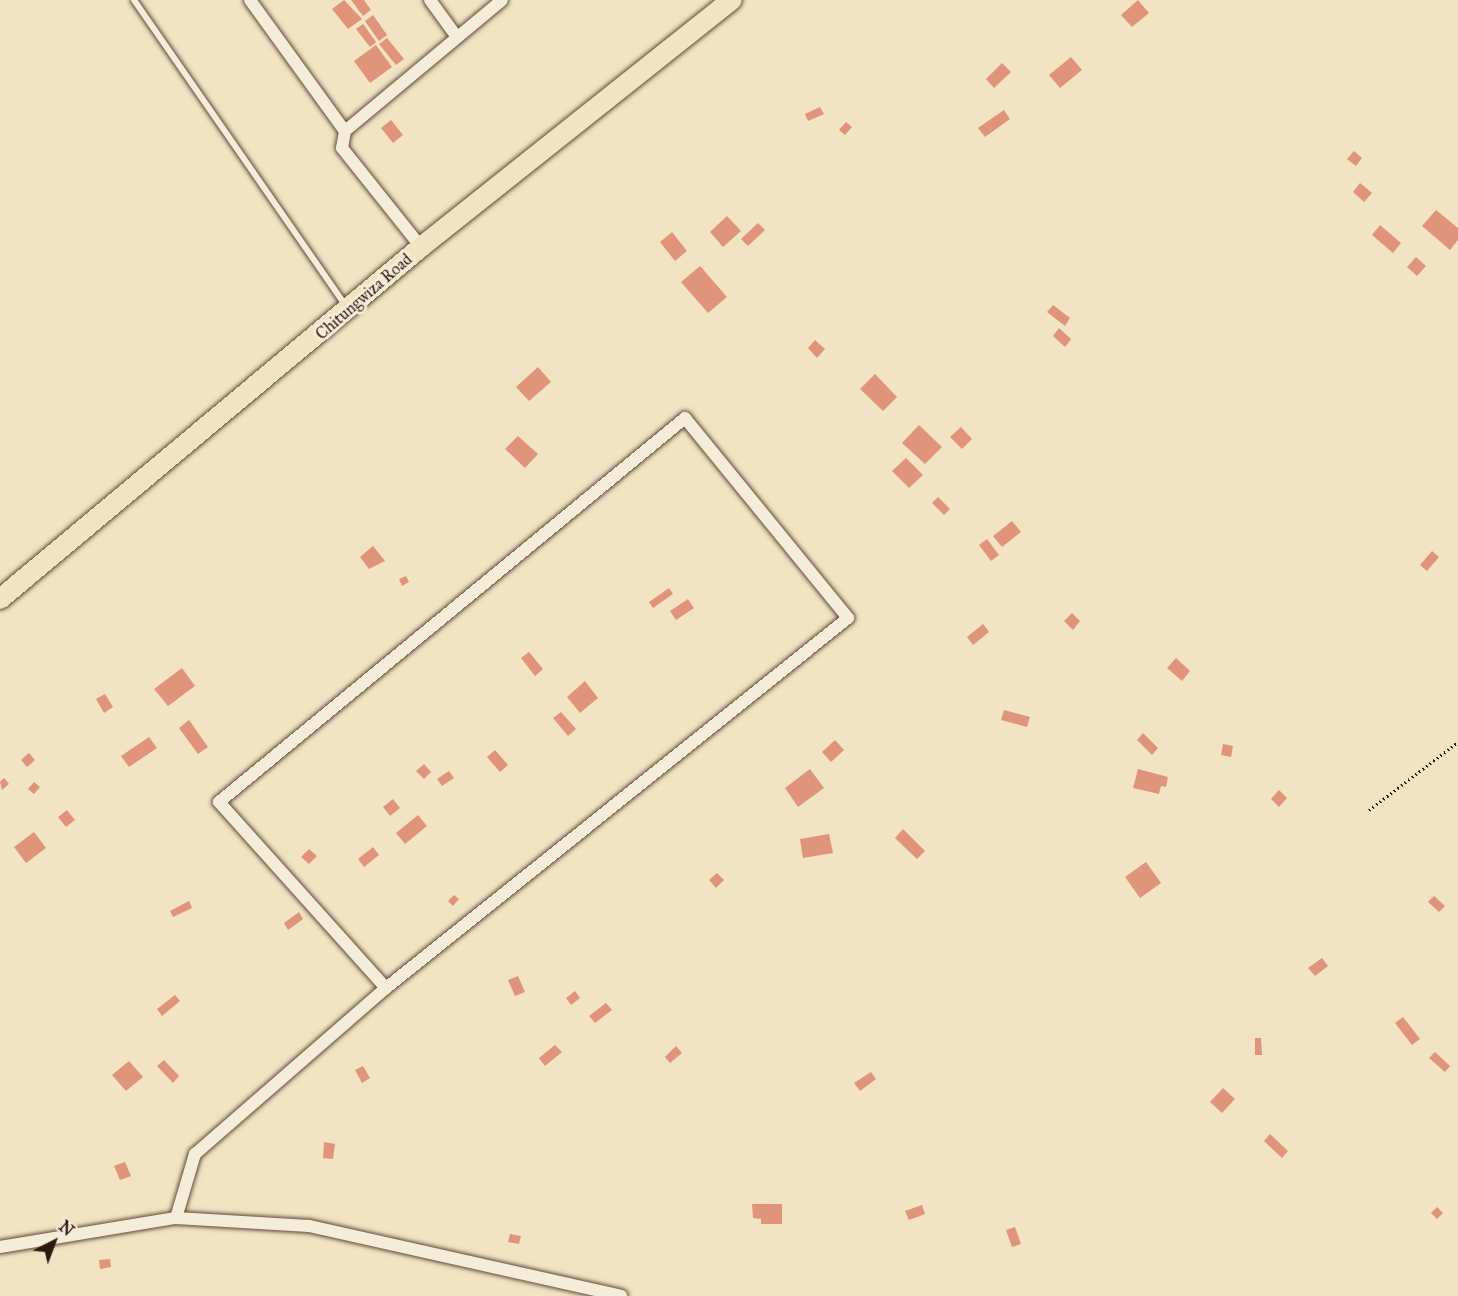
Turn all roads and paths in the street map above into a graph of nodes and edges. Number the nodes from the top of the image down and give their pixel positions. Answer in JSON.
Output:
{"nodes":[{"id":1,"x":134,"y":0,"type":"edge"},
{"id":2,"x":250,"y":0,"type":"edge"},
{"id":3,"x":430,"y":0,"type":"edge"},
{"id":4,"x":502,"y":0,"type":"edge"},
{"id":5,"x":732,"y":0,"type":"edge"},
{"id":6,"x":457,"y":37,"type":"junction"},
{"id":7,"x":345,"y":131,"type":"junction"},
{"id":8,"x":421,"y":247,"type":"junction"},
{"id":9,"x":349,"y":311,"type":"junction"},
{"id":10,"x":0,"y":599,"type":"edge"},
{"id":11,"x":1458,"y":742,"type":"edge"},
{"id":12,"x":1369,"y":810,"type":"dead end"},
{"id":13,"x":386,"y":988,"type":"junction"},
{"id":14,"x":177,"y":1218,"type":"junction"},
{"id":15,"x":0,"y":1247,"type":"edge"},
{"id":16,"x":621,"y":1296,"type":"edge"}],
"edges":[{"from":1,"to":9,"type":"lane"},
{"from":2,"to":7,"type":"street"},
{"from":3,"to":6,"type":"street"},
{"from":4,"to":6,"type":"street"},
{"from":5,"to":8,"type":"main road","name":"Chitungwiza Road"},
{"from":6,"to":7,"type":"street"},
{"from":7,"to":8,"type":"street"},
{"from":8,"to":9,"type":"main road","name":"Chitungwiza Road"},
{"from":9,"to":10,"type":"main road","name":"Chitungwiza Road"},
{"from":11,"to":12,"type":"path"},
{"from":13,"to":13,"type":"street"},
{"from":13,"to":14,"type":"street"},
{"from":14,"to":15,"type":"street"},
{"from":14,"to":16,"type":"street"}]}
